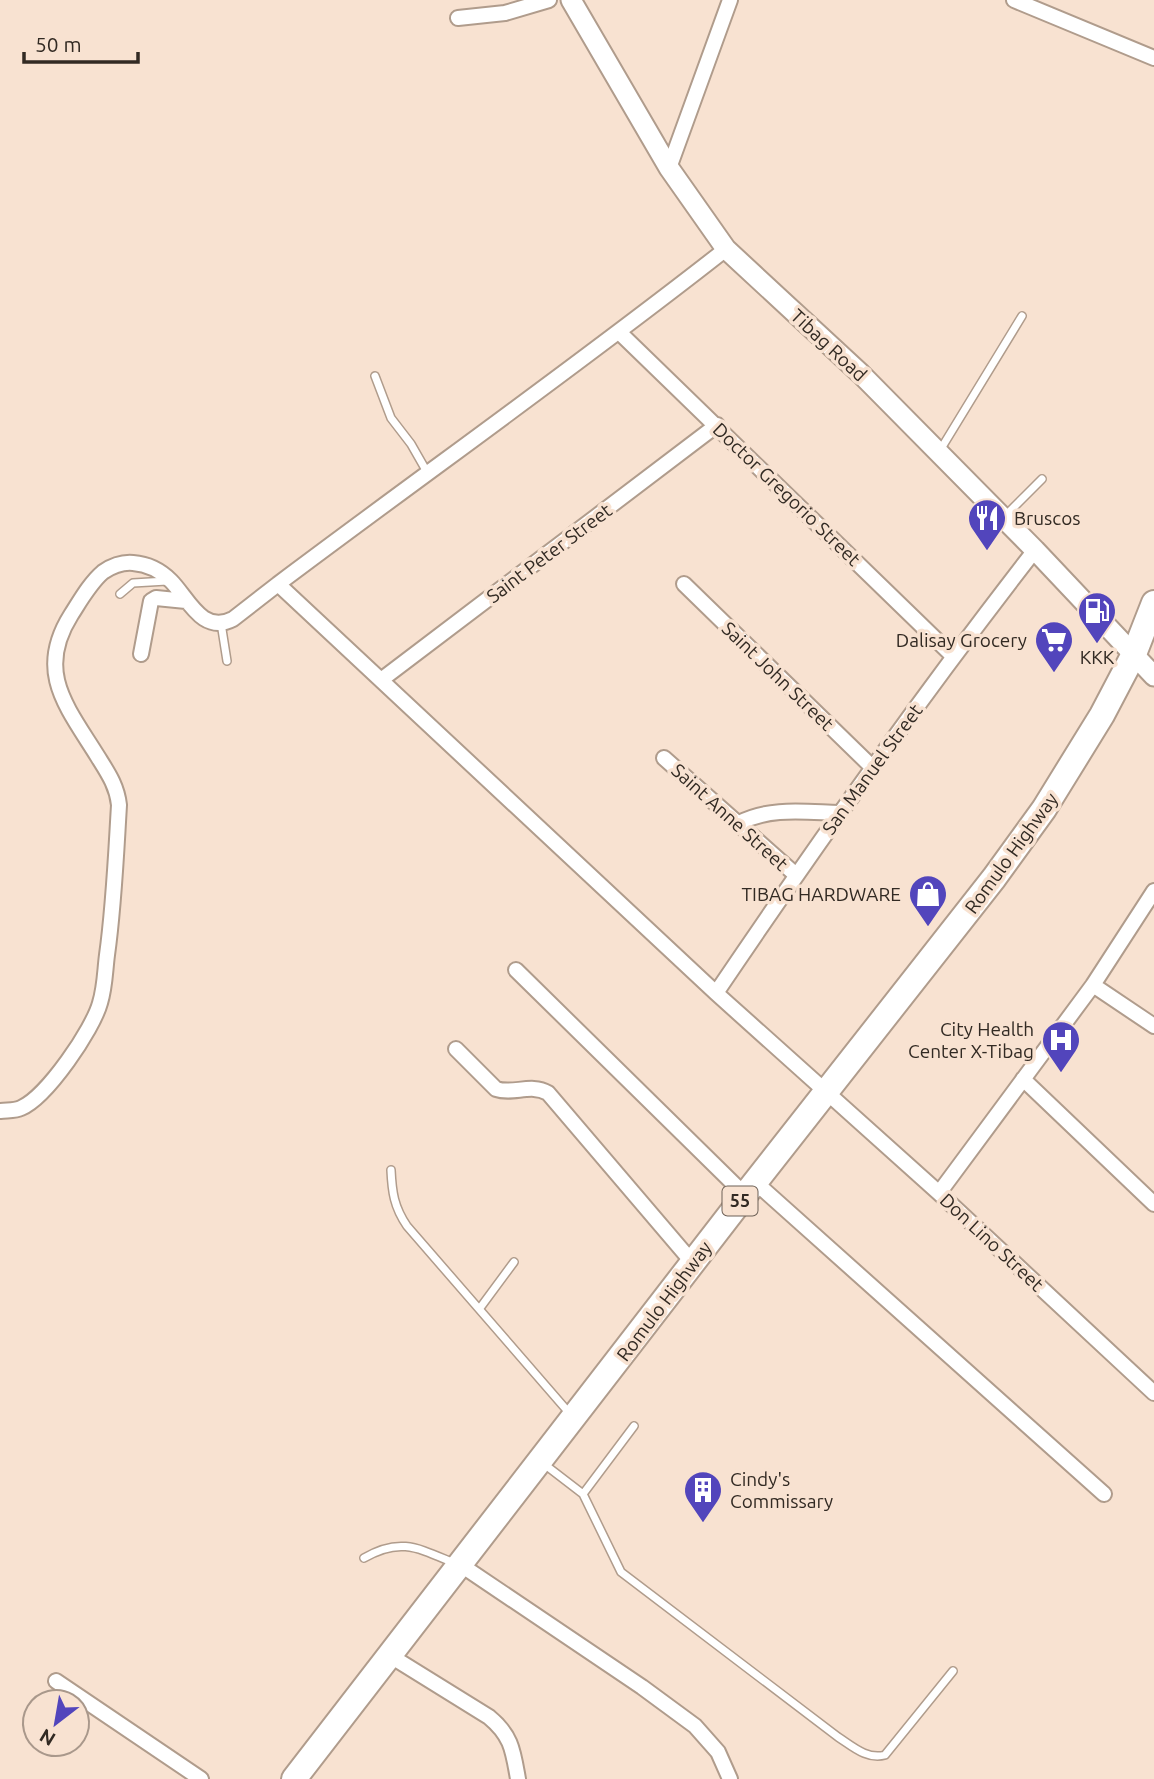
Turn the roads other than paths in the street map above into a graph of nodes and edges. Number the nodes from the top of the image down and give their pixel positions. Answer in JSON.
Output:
{"nodes":[{"id":1,"x":549,"y":0,"type":"edge"},
{"id":2,"x":571,"y":0,"type":"edge"},
{"id":3,"x":730,"y":0,"type":"edge"},
{"id":4,"x":1014,"y":0,"type":"edge"},
{"id":5,"x":458,"y":18,"type":"dead end"},
{"id":6,"x":1154,"y":58,"type":"edge"},
{"id":7,"x":669,"y":168,"type":"junction"},
{"id":8,"x":726,"y":249,"type":"junction"},
{"id":9,"x":1022,"y":316,"type":"dead end"},
{"id":10,"x":620,"y":332,"type":"junction"},
{"id":11,"x":374,"y":376,"type":"dead end"},
{"id":12,"x":717,"y":425,"type":"junction"},
{"id":13,"x":939,"y":453,"type":"junction"},
{"id":14,"x":427,"y":472,"type":"junction"},
{"id":15,"x":1042,"y":479,"type":"dead end"},
{"id":16,"x":1004,"y":518,"type":"junction"},
{"id":17,"x":1035,"y":550,"type":"junction"},
{"id":18,"x":171,"y":581,"type":"junction"},
{"id":19,"x":278,"y":584,"type":"junction"},
{"id":20,"x":684,"y":584,"type":"dead end"},
{"id":21,"x":120,"y":594,"type":"dead end"},
{"id":22,"x":186,"y":601,"type":"junction"},
{"id":23,"x":1154,"y":603,"type":"edge"},
{"id":24,"x":221,"y":623,"type":"junction"},
{"id":25,"x":141,"y":654,"type":"dead end"},
{"id":26,"x":1134,"y":654,"type":"junction"},
{"id":27,"x":953,"y":656,"type":"junction"},
{"id":28,"x":227,"y":661,"type":"dead end"},
{"id":29,"x":1154,"y":676,"type":"edge"},
{"id":30,"x":381,"y":680,"type":"junction"},
{"id":31,"x":664,"y":758,"type":"dead end"},
{"id":32,"x":872,"y":766,"type":"junction"},
{"id":33,"x":839,"y":813,"type":"junction"},
{"id":34,"x":738,"y":823,"type":"junction"},
{"id":35,"x":796,"y":875,"type":"junction"},
{"id":36,"x":1154,"y":891,"type":"edge"},
{"id":37,"x":516,"y":970,"type":"dead end"},
{"id":38,"x":1093,"y":985,"type":"junction"},
{"id":39,"x":716,"y":993,"type":"junction"},
{"id":40,"x":1154,"y":1026,"type":"edge"},
{"id":41,"x":456,"y":1049,"type":"dead end"},
{"id":42,"x":1023,"y":1079,"type":"junction"},
{"id":43,"x":827,"y":1093,"type":"junction"},
{"id":44,"x":0,"y":1111,"type":"edge"},
{"id":45,"x":391,"y":1170,"type":"dead end"},
{"id":46,"x":750,"y":1188,"type":"junction"},
{"id":47,"x":939,"y":1193,"type":"junction"},
{"id":48,"x":1154,"y":1204,"type":"edge"},
{"id":49,"x":514,"y":1262,"type":"dead end"},
{"id":50,"x":693,"y":1263,"type":"junction"},
{"id":51,"x":480,"y":1308,"type":"junction"},
{"id":52,"x":1154,"y":1393,"type":"edge"},
{"id":53,"x":574,"y":1418,"type":"junction"},
{"id":54,"x":634,"y":1426,"type":"dead end"},
{"id":55,"x":540,"y":1461,"type":"junction"},
{"id":56,"x":583,"y":1494,"type":"junction"},
{"id":57,"x":1104,"y":1494,"type":"dead end"},
{"id":58,"x":364,"y":1558,"type":"dead end"},
{"id":59,"x":461,"y":1566,"type":"junction"},
{"id":60,"x":389,"y":1655,"type":"junction"},
{"id":61,"x":953,"y":1671,"type":"dead end"},
{"id":62,"x":56,"y":1681,"type":"dead end"},
{"id":63,"x":201,"y":1779,"type":"edge"},
{"id":64,"x":295,"y":1779,"type":"edge"},
{"id":65,"x":519,"y":1779,"type":"edge"},
{"id":66,"x":730,"y":1779,"type":"edge"}],
"edges":[{"from":1,"to":5,"type":"street"},
{"from":2,"to":7,"type":"street","name":"Tibag Road"},
{"from":3,"to":7,"type":"street"},
{"from":4,"to":6,"type":"street"},
{"from":7,"to":8,"type":"street","name":"Tibag Road"},
{"from":8,"to":10,"type":"street"},
{"from":8,"to":13,"type":"street","name":"Tibag Road"},
{"from":9,"to":13,"type":"lane"},
{"from":10,"to":12,"type":"street","name":"Doctor Gregorio Street"},
{"from":10,"to":14,"type":"street"},
{"from":11,"to":14,"type":"lane"},
{"from":12,"to":27,"type":"street","name":"Doctor Gregorio Street"},
{"from":12,"to":30,"type":"street","name":"Saint Peter Street"},
{"from":13,"to":16,"type":"street","name":"Tibag Road"},
{"from":14,"to":19,"type":"street"},
{"from":15,"to":16,"type":"lane"},
{"from":16,"to":17,"type":"street","name":"Tibag Road"},
{"from":17,"to":26,"type":"street","name":"Tibag Road"},
{"from":17,"to":27,"type":"street","name":"San Manuel Street"},
{"from":18,"to":21,"type":"lane"},
{"from":18,"to":22,"type":"street"},
{"from":18,"to":44,"type":"street"},
{"from":19,"to":24,"type":"street"},
{"from":19,"to":30,"type":"street","name":"Don Lino Street"},
{"from":20,"to":32,"type":"street","name":"Saint John Street"},
{"from":22,"to":24,"type":"street"},
{"from":22,"to":25,"type":"street"},
{"from":23,"to":26,"type":"highway","name":"Romulo Highway","number":"55"},
{"from":24,"to":28,"type":"lane"},
{"from":26,"to":29,"type":"street","name":"Tibag Road"},
{"from":26,"to":43,"type":"highway","name":"Romulo Highway","number":"55"},
{"from":27,"to":32,"type":"street","name":"San Manuel Street"},
{"from":30,"to":39,"type":"street","name":"Don Lino Street"},
{"from":31,"to":34,"type":"street","name":"Saint Anne Street"},
{"from":32,"to":33,"type":"street","name":"San Manuel Street"},
{"from":33,"to":34,"type":"street"},
{"from":33,"to":35,"type":"street","name":"San Manuel Street"},
{"from":34,"to":35,"type":"street","name":"Saint Anne Street"},
{"from":35,"to":39,"type":"street","name":"San Manuel Street"},
{"from":36,"to":38,"type":"street"},
{"from":37,"to":46,"type":"street"},
{"from":38,"to":40,"type":"street"},
{"from":38,"to":42,"type":"street"},
{"from":39,"to":43,"type":"street","name":"Don Lino Street"},
{"from":41,"to":50,"type":"street"},
{"from":42,"to":47,"type":"street"},
{"from":42,"to":48,"type":"street"},
{"from":43,"to":46,"type":"highway","name":"Romulo Highway","number":"55"},
{"from":43,"to":47,"type":"street","name":"Don Lino Street"},
{"from":45,"to":51,"type":"lane"},
{"from":46,"to":50,"type":"highway","name":"Romulo Highway","number":"55"},
{"from":46,"to":57,"type":"street"},
{"from":47,"to":52,"type":"street","name":"Don Lino Street"},
{"from":49,"to":51,"type":"lane"},
{"from":50,"to":53,"type":"highway","name":"Romulo Highway","number":"55"},
{"from":51,"to":53,"type":"lane"},
{"from":53,"to":55,"type":"highway","name":"Romulo Highway","number":"55"},
{"from":54,"to":56,"type":"lane"},
{"from":55,"to":56,"type":"lane"},
{"from":55,"to":59,"type":"highway","name":"Romulo Highway","number":"55"},
{"from":56,"to":61,"type":"lane"},
{"from":58,"to":59,"type":"lane"},
{"from":59,"to":60,"type":"highway","name":"Romulo Highway","number":"55"},
{"from":59,"to":66,"type":"street"},
{"from":60,"to":64,"type":"highway","name":"Romulo Highway","number":"55"},
{"from":60,"to":65,"type":"street"},
{"from":62,"to":63,"type":"street"}]}
